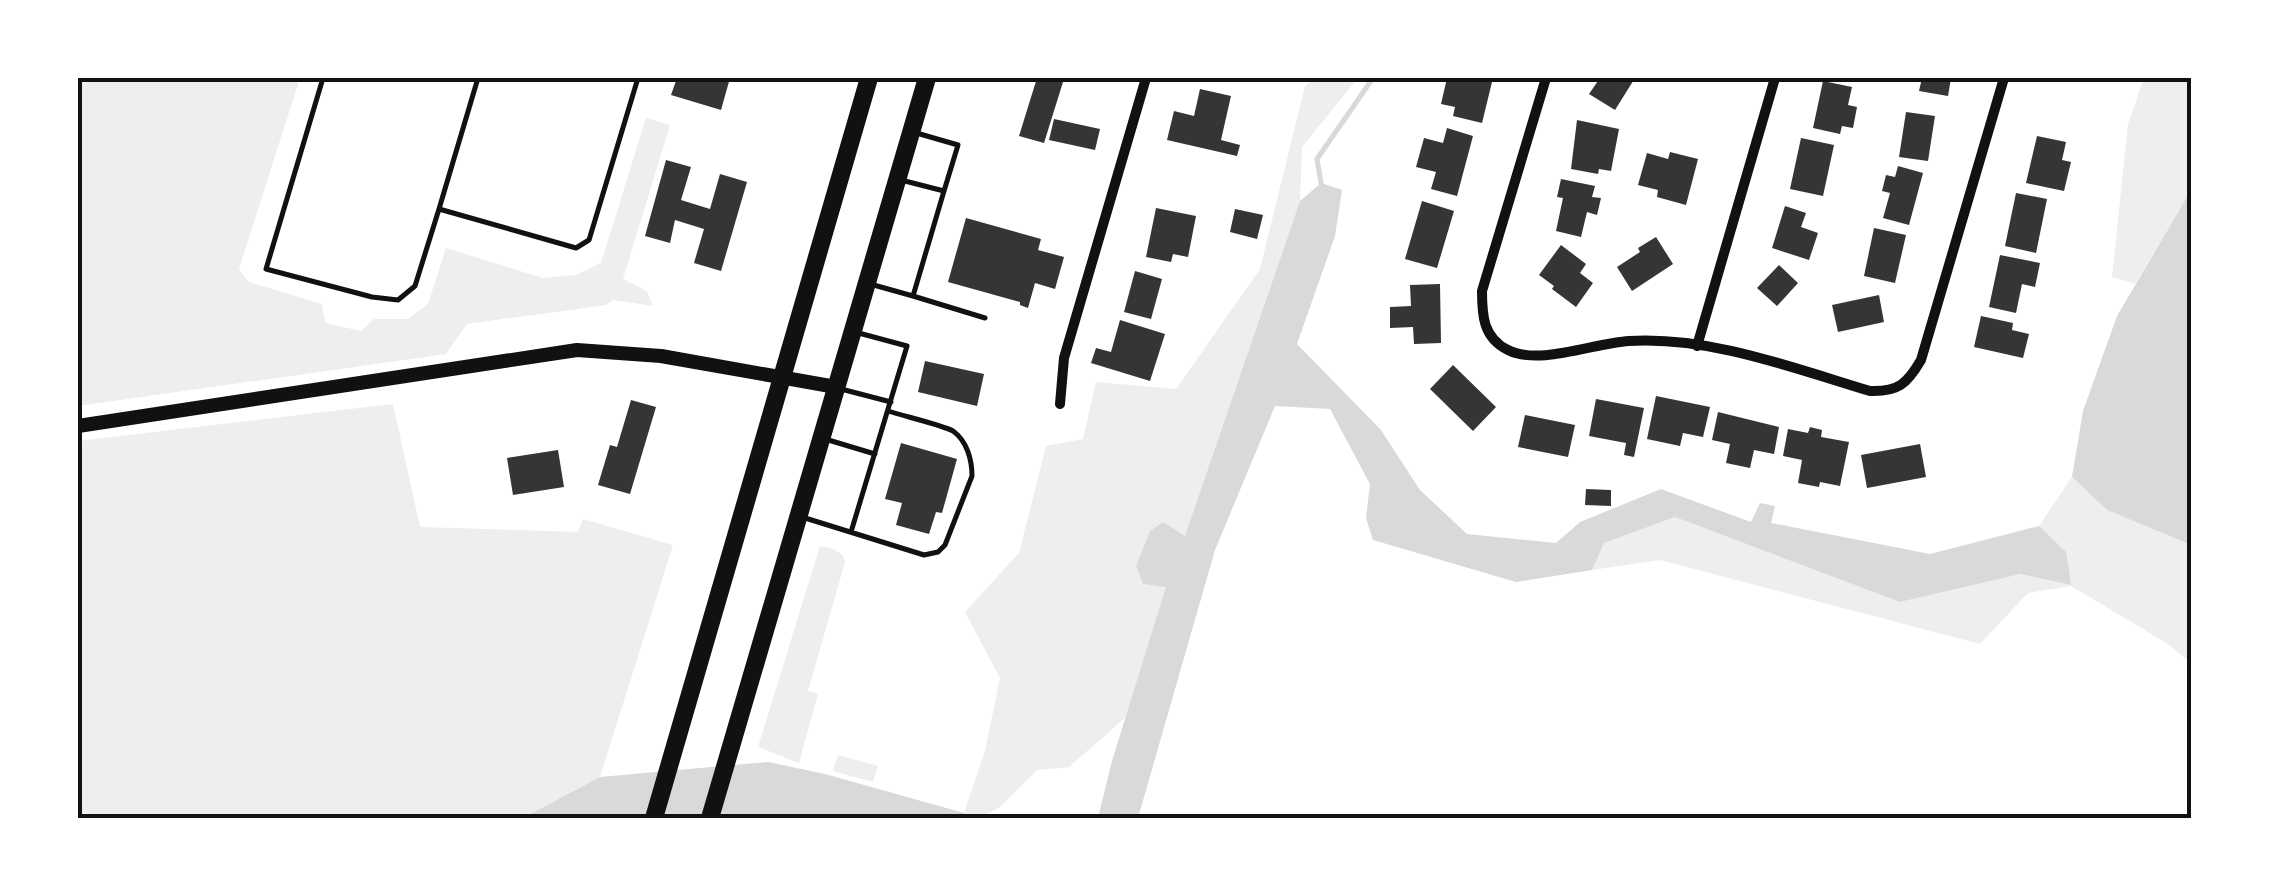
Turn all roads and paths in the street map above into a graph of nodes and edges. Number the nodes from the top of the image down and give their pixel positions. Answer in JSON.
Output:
{"nodes":[{"id":1,"x":322,"y":78,"type":"edge"},
{"id":2,"x":478,"y":78,"type":"edge"},
{"id":3,"x":638,"y":78,"type":"edge"},
{"id":4,"x":869,"y":78,"type":"edge"},
{"id":5,"x":928,"y":78,"type":"edge"},
{"id":6,"x":1146,"y":78,"type":"edge"},
{"id":7,"x":1546,"y":78,"type":"edge"},
{"id":8,"x":1775,"y":78,"type":"edge"},
{"id":9,"x":2004,"y":78,"type":"edge"},
{"id":10,"x":912,"y":132,"type":"junction"},
{"id":11,"x":898,"y":179,"type":"junction"},
{"id":12,"x":944,"y":191,"type":"junction"},
{"id":13,"x":439,"y":209,"type":"junction"},
{"id":14,"x":867,"y":283,"type":"junction"},
{"id":15,"x":913,"y":296,"type":"junction"},
{"id":16,"x":985,"y":318,"type":"dead end"},
{"id":17,"x":853,"y":332,"type":"junction"},
{"id":18,"x":1697,"y":346,"type":"junction"},
{"id":19,"x":782,"y":378,"type":"junction"},
{"id":20,"x":836,"y":388,"type":"junction"},
{"id":21,"x":891,"y":402,"type":"junction"},
{"id":22,"x":1060,"y":404,"type":"dead end"},
{"id":23,"x":888,"y":411,"type":"junction"},
{"id":24,"x":78,"y":426,"type":"edge"},
{"id":25,"x":822,"y":438,"type":"junction"},
{"id":26,"x":875,"y":454,"type":"junction"},
{"id":27,"x":799,"y":517,"type":"junction"},
{"id":28,"x":851,"y":532,"type":"junction"},
{"id":29,"x":654,"y":818,"type":"edge"},
{"id":30,"x":710,"y":818,"type":"edge"}],
"edges":[{"from":1,"to":13,"type":"lane"},
{"from":2,"to":13,"type":"lane"},
{"from":3,"to":13,"type":"lane"},
{"from":4,"to":19,"type":"highway"},
{"from":5,"to":10,"type":"highway"},
{"from":6,"to":22,"type":"street"},
{"from":7,"to":18,"type":"street"},
{"from":8,"to":18,"type":"street"},
{"from":9,"to":18,"type":"street"},
{"from":10,"to":11,"type":"highway"},
{"from":10,"to":12,"type":"lane"},
{"from":11,"to":12,"type":"lane"},
{"from":11,"to":14,"type":"highway"},
{"from":12,"to":15,"type":"lane"},
{"from":14,"to":15,"type":"lane"},
{"from":14,"to":17,"type":"highway"},
{"from":15,"to":16,"type":"lane"},
{"from":17,"to":20,"type":"highway"},
{"from":17,"to":21,"type":"lane"},
{"from":19,"to":20,"type":"street"},
{"from":19,"to":24,"type":"street"},
{"from":19,"to":29,"type":"highway"},
{"from":20,"to":21,"type":"lane"},
{"from":20,"to":25,"type":"highway"},
{"from":21,"to":23,"type":"lane"},
{"from":23,"to":26,"type":"lane"},
{"from":23,"to":28,"type":"lane"},
{"from":25,"to":26,"type":"lane"},
{"from":25,"to":27,"type":"highway"},
{"from":26,"to":28,"type":"lane"},
{"from":27,"to":28,"type":"lane"},
{"from":27,"to":30,"type":"highway"}]}
